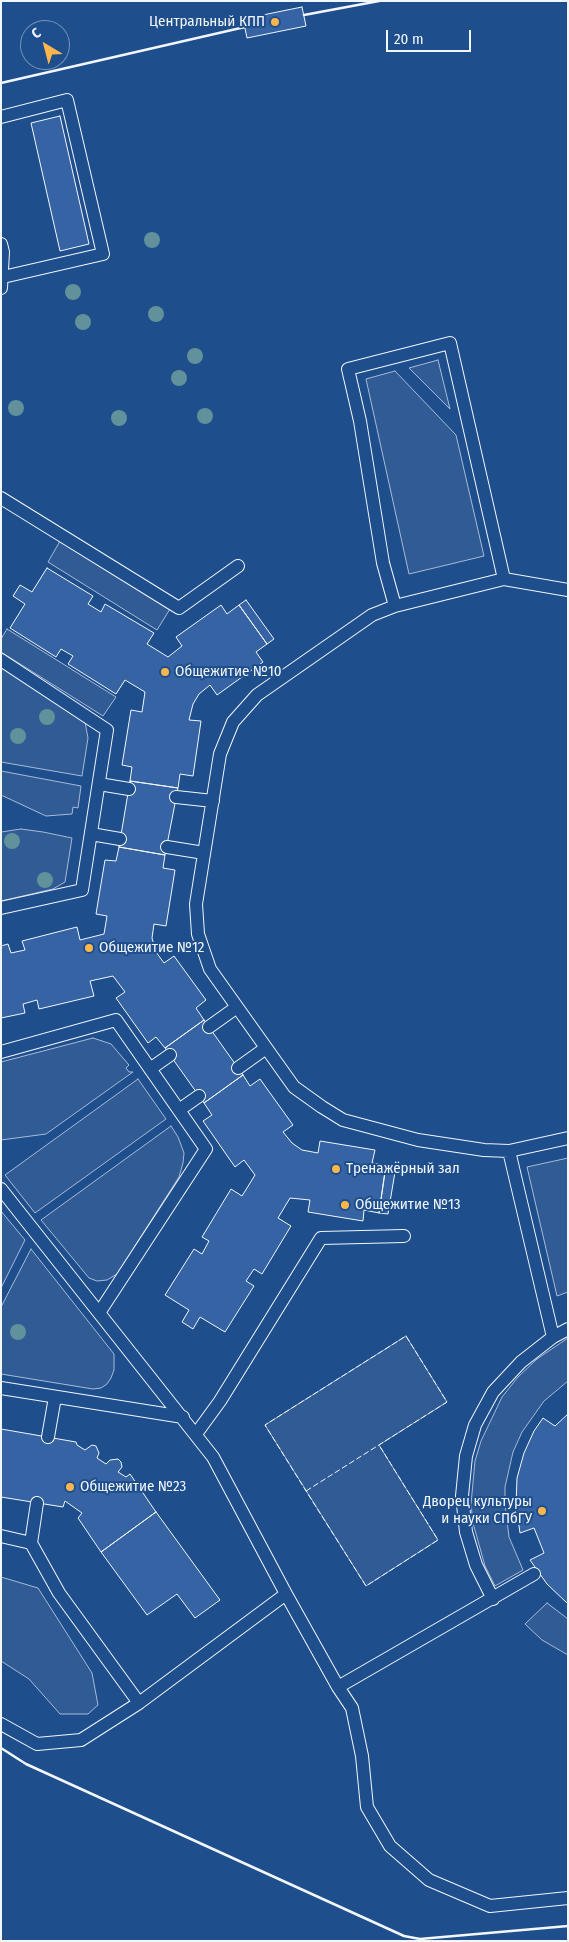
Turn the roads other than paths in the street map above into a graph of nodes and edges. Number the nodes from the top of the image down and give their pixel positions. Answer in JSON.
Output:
{"nodes":[{"id":1,"x":1,"y":117,"type":"edge"},
{"id":2,"x":1,"y":244,"type":"edge"},
{"id":3,"x":2,"y":283,"type":"edge"},
{"id":4,"x":1,"y":498,"type":"edge"},
{"id":5,"x":238,"y":566,"type":"dead end"},
{"id":6,"x":504,"y":579,"type":"junction"},
{"id":7,"x":568,"y":590,"type":"edge"},
{"id":8,"x":395,"y":606,"type":"junction"},
{"id":9,"x":1,"y":660,"type":"edge"},
{"id":10,"x":99,"y":784,"type":"junction"},
{"id":11,"x":129,"y":789,"type":"dead end"},
{"id":12,"x":176,"y":796,"type":"dead end"},
{"id":13,"x":213,"y":800,"type":"junction"},
{"id":14,"x":91,"y":834,"type":"junction"},
{"id":15,"x":120,"y":839,"type":"dead end"},
{"id":16,"x":167,"y":847,"type":"dead end"},
{"id":17,"x":204,"y":853,"type":"junction"},
{"id":18,"x":1,"y":908,"type":"edge"},
{"id":19,"x":237,"y":1007,"type":"junction"},
{"id":20,"x":209,"y":1027,"type":"dead end"},
{"id":21,"x":266,"y":1048,"type":"junction"},
{"id":22,"x":1,"y":1052,"type":"edge"},
{"id":23,"x":170,"y":1055,"type":"dead end"},
{"id":24,"x":238,"y":1068,"type":"dead end"},
{"id":25,"x":150,"y":1069,"type":"junction"},
{"id":26,"x":199,"y":1096,"type":"dead end"},
{"id":27,"x":179,"y":1110,"type":"junction"},
{"id":28,"x":568,"y":1138,"type":"edge"},
{"id":29,"x":509,"y":1151,"type":"junction"},
{"id":30,"x":1,"y":1189,"type":"edge"},
{"id":31,"x":404,"y":1236,"type":"dead end"},
{"id":32,"x":100,"y":1312,"type":"junction"},
{"id":33,"x":568,"y":1329,"type":"edge"},
{"id":34,"x":553,"y":1337,"type":"junction"},
{"id":35,"x":1,"y":1388,"type":"edge"},
{"id":36,"x":55,"y":1397,"type":"junction"},
{"id":37,"x":183,"y":1417,"type":"junction"},
{"id":38,"x":196,"y":1434,"type":"junction"},
{"id":39,"x":48,"y":1437,"type":"dead end"},
{"id":40,"x":37,"y":1503,"type":"dead end"},
{"id":41,"x":1,"y":1536,"type":"edge"},
{"id":42,"x":31,"y":1543,"type":"junction"},
{"id":43,"x":534,"y":1574,"type":"dead end"},
{"id":44,"x":286,"y":1594,"type":"junction"},
{"id":45,"x":493,"y":1599,"type":"junction"},
{"id":46,"x":338,"y":1687,"type":"junction"},
{"id":47,"x":140,"y":1703,"type":"junction"},
{"id":48,"x":1,"y":1724,"type":"edge"},
{"id":49,"x":568,"y":1898,"type":"edge"}],
"edges":[{"from":1,"to":3,"type":"lane"},
{"from":2,"to":3,"type":"lane"},
{"from":4,"to":5,"type":"lane"},
{"from":6,"to":7,"type":"lane"},
{"from":6,"to":8,"type":"lane"},
{"from":6,"to":8,"type":"lane"},
{"from":8,"to":13,"type":"lane"},
{"from":9,"to":10,"type":"lane"},
{"from":10,"to":11,"type":"lane"},
{"from":10,"to":14,"type":"lane"},
{"from":12,"to":13,"type":"lane"},
{"from":13,"to":17,"type":"lane"},
{"from":14,"to":15,"type":"lane"},
{"from":14,"to":18,"type":"lane"},
{"from":16,"to":17,"type":"lane"},
{"from":17,"to":19,"type":"lane"},
{"from":19,"to":20,"type":"lane"},
{"from":19,"to":21,"type":"lane"},
{"from":21,"to":24,"type":"lane"},
{"from":21,"to":29,"type":"lane"},
{"from":22,"to":25,"type":"lane"},
{"from":23,"to":25,"type":"lane"},
{"from":25,"to":27,"type":"lane"},
{"from":26,"to":27,"type":"lane"},
{"from":27,"to":32,"type":"lane"},
{"from":28,"to":29,"type":"lane"},
{"from":29,"to":34,"type":"lane"},
{"from":30,"to":32,"type":"lane"},
{"from":31,"to":38,"type":"lane"},
{"from":32,"to":37,"type":"lane"},
{"from":33,"to":34,"type":"lane"},
{"from":34,"to":45,"type":"lane"},
{"from":35,"to":36,"type":"lane"},
{"from":36,"to":37,"type":"lane"},
{"from":36,"to":39,"type":"lane"},
{"from":37,"to":38,"type":"lane"},
{"from":38,"to":44,"type":"lane"},
{"from":40,"to":42,"type":"lane"},
{"from":41,"to":42,"type":"lane"},
{"from":42,"to":47,"type":"lane"},
{"from":43,"to":45,"type":"lane"},
{"from":44,"to":46,"type":"lane"},
{"from":44,"to":47,"type":"lane"},
{"from":45,"to":46,"type":"lane"},
{"from":46,"to":49,"type":"lane"},
{"from":47,"to":48,"type":"lane"}]}
